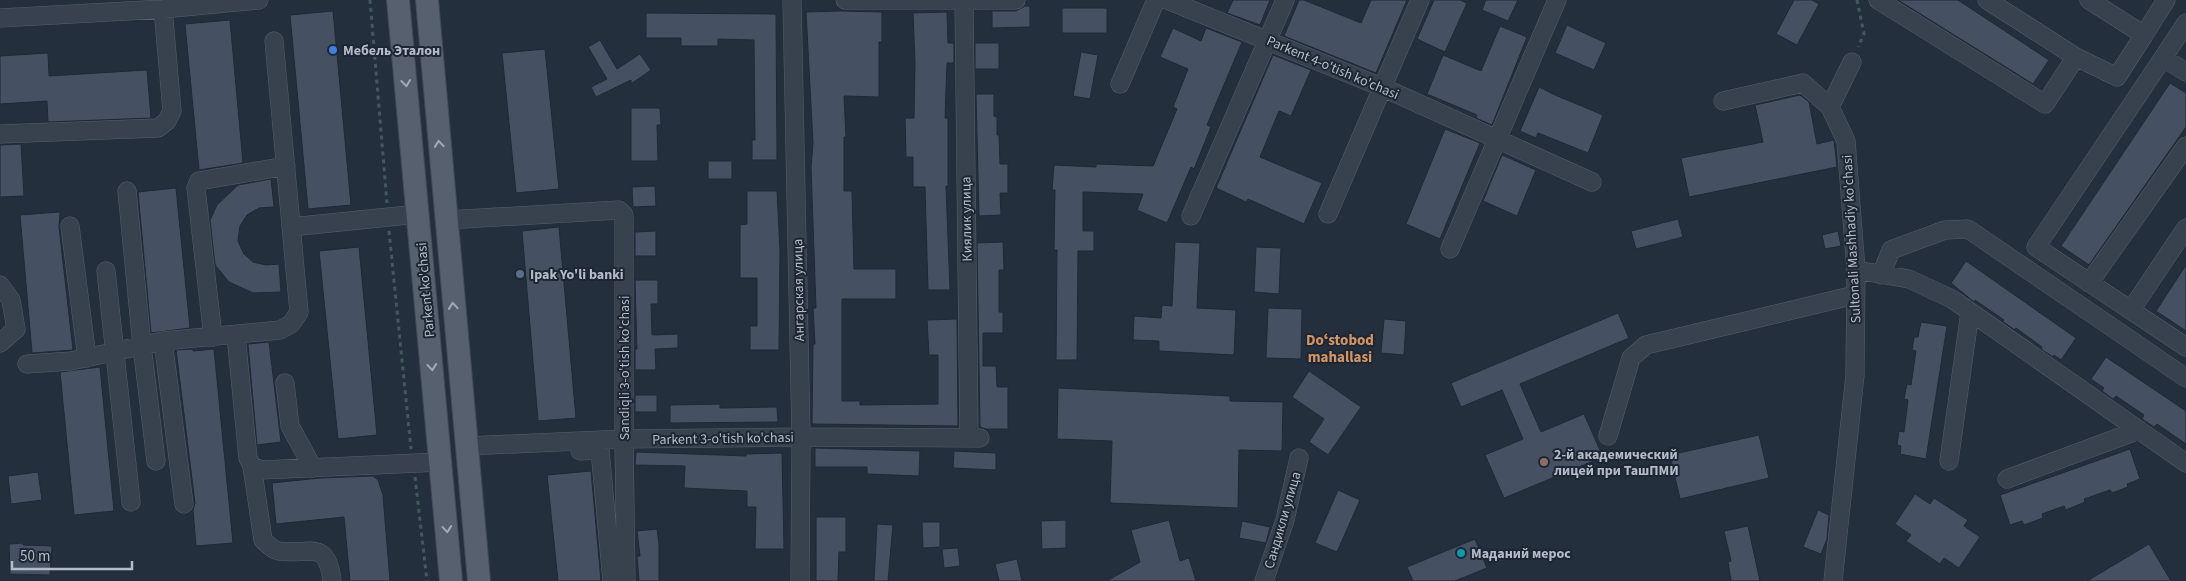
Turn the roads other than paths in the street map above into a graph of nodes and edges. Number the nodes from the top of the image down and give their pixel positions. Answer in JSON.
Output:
{"nodes":[{"id":1,"x":259,"y":0,"type":"edge"},
{"id":2,"x":398,"y":0,"type":"edge"},
{"id":3,"x":426,"y":0,"type":"edge"},
{"id":4,"x":792,"y":0,"type":"edge"},
{"id":5,"x":845,"y":0,"type":"edge"},
{"id":6,"x":1016,"y":0,"type":"edge"},
{"id":7,"x":1156,"y":0,"type":"edge"},
{"id":8,"x":1167,"y":0,"type":"edge"},
{"id":9,"x":1285,"y":0,"type":"edge"},
{"id":10,"x":1420,"y":0,"type":"edge"},
{"id":11,"x":1557,"y":0,"type":"edge"},
{"id":12,"x":1878,"y":0,"type":"edge"},
{"id":13,"x":1987,"y":0,"type":"edge"},
{"id":14,"x":2089,"y":0,"type":"edge"},
{"id":15,"x":2166,"y":0,"type":"edge"},
{"id":16,"x":964,"y":1,"type":"edge"},
{"id":17,"x":54,"y":7,"type":"edge"},
{"id":18,"x":163,"y":9,"type":"junction"},
{"id":19,"x":0,"y":18,"type":"edge"},
{"id":20,"x":2186,"y":23,"type":"edge"},
{"id":21,"x":2144,"y":35,"type":"junction"},
{"id":22,"x":1269,"y":40,"type":"junction"},
{"id":23,"x":274,"y":41,"type":"dead end"},
{"id":24,"x":2076,"y":57,"type":"junction"},
{"id":25,"x":2163,"y":58,"type":"junction"},
{"id":26,"x":1852,"y":62,"type":"road end"},
{"id":27,"x":2186,"y":72,"type":"edge"},
{"id":28,"x":1120,"y":84,"type":"dead end"},
{"id":29,"x":1384,"y":88,"type":"junction"},
{"id":30,"x":1723,"y":102,"type":"dead end"},
{"id":31,"x":1830,"y":107,"type":"junction"},
{"id":32,"x":0,"y":134,"type":"edge"},
{"id":33,"x":1498,"y":138,"type":"junction"},
{"id":34,"x":2186,"y":146,"type":"edge"},
{"id":35,"x":286,"y":166,"type":"junction"},
{"id":36,"x":1592,"y":182,"type":"dead end"},
{"id":37,"x":127,"y":191,"type":"dead end"},
{"id":38,"x":418,"y":214,"type":"junction"},
{"id":39,"x":1328,"y":214,"type":"dead end"},
{"id":40,"x":1191,"y":216,"type":"dead end"},
{"id":41,"x":446,"y":220,"type":"junction"},
{"id":42,"x":70,"y":226,"type":"dead end"},
{"id":43,"x":291,"y":227,"type":"junction"},
{"id":44,"x":2186,"y":228,"type":"edge"},
{"id":45,"x":1450,"y":249,"type":"dead end"},
{"id":46,"x":106,"y":270,"type":"dead end"},
{"id":47,"x":1856,"y":270,"type":"junction"},
{"id":48,"x":1881,"y":275,"type":"junction"},
{"id":49,"x":2089,"y":283,"type":"junction"},
{"id":50,"x":0,"y":284,"type":"edge"},
{"id":51,"x":1855,"y":295,"type":"junction"},
{"id":52,"x":2131,"y":310,"type":"junction"},
{"id":53,"x":1970,"y":312,"type":"junction"},
{"id":54,"x":236,"y":335,"type":"junction"},
{"id":55,"x":213,"y":337,"type":"junction"},
{"id":56,"x":163,"y":341,"type":"junction"},
{"id":57,"x":0,"y":343,"type":"edge"},
{"id":58,"x":142,"y":346,"type":"junction"},
{"id":59,"x":2186,"y":347,"type":"edge"},
{"id":60,"x":116,"y":353,"type":"junction"},
{"id":61,"x":87,"y":358,"type":"junction"},
{"id":62,"x":27,"y":364,"type":"dead end"},
{"id":63,"x":2186,"y":378,"type":"edge"},
{"id":64,"x":285,"y":383,"type":"dead end"},
{"id":65,"x":2139,"y":430,"type":"junction"},
{"id":66,"x":1608,"y":436,"type":"dead end"},
{"id":67,"x":801,"y":437,"type":"junction"},
{"id":68,"x":974,"y":438,"type":"joint"},
{"id":69,"x":624,"y":439,"type":"junction"},
{"id":70,"x":467,"y":452,"type":"junction"},
{"id":71,"x":1300,"y":458,"type":"dead end"},
{"id":72,"x":156,"y":461,"type":"dead end"},
{"id":73,"x":1949,"y":461,"type":"dead end"},
{"id":74,"x":440,"y":462,"type":"junction"},
{"id":75,"x":2186,"y":463,"type":"edge"},
{"id":76,"x":252,"y":466,"type":"junction"},
{"id":77,"x":313,"y":468,"type":"junction"},
{"id":78,"x":2007,"y":479,"type":"dead end"},
{"id":79,"x":131,"y":502,"type":"dead end"},
{"id":80,"x":184,"y":504,"type":"dead end"},
{"id":81,"x":332,"y":581,"type":"edge"},
{"id":82,"x":451,"y":581,"type":"edge"},
{"id":83,"x":479,"y":581,"type":"edge"},
{"id":84,"x":612,"y":581,"type":"edge"},
{"id":85,"x":626,"y":581,"type":"edge"},
{"id":86,"x":800,"y":581,"type":"edge"},
{"id":87,"x":1264,"y":581,"type":"edge"},
{"id":88,"x":1833,"y":581,"type":"edge"}],
"edges":[{"from":1,"to":18,"type":"street"},
{"from":2,"to":38,"type":"main road","name":"Parkent ko'chasi","one_way":true},
{"from":41,"to":3,"type":"main road","name":"Parkent ko'chasi","one_way":true},
{"from":4,"to":67,"type":"street","name":"Ангарская улица"},
{"from":5,"to":16,"type":"street"},
{"from":6,"to":16,"type":"street"},
{"from":7,"to":28,"type":"street"},
{"from":8,"to":22,"type":"street","name":"Parkent 4-o'tish ko'chasi"},
{"from":9,"to":22,"type":"street"},
{"from":10,"to":29,"type":"street"},
{"from":11,"to":33,"type":"street"},
{"from":12,"to":24,"type":"street"},
{"from":13,"to":24,"type":"street"},
{"from":14,"to":21,"type":"street"},
{"from":15,"to":21,"type":"street"},
{"from":16,"to":68,"type":"street","name":"Киялик улица"},
{"from":17,"to":18,"type":"street"},
{"from":17,"to":19,"type":"street"},
{"from":18,"to":32,"type":"street"},
{"from":20,"to":25,"type":"street"},
{"from":21,"to":24,"type":"street"},
{"from":22,"to":29,"type":"street","name":"Parkent 4-o'tish ko'chasi"},
{"from":22,"to":40,"type":"street"},
{"from":23,"to":35,"type":"street"},
{"from":25,"to":27,"type":"street"},
{"from":25,"to":49,"type":"street"},
{"from":26,"to":31,"type":"street"},
{"from":29,"to":33,"type":"street","name":"Parkent 4-o'tish ko'chasi"},
{"from":29,"to":39,"type":"street"},
{"from":30,"to":31,"type":"street","name":"Sultonali Mashhadiy ko'chasi"},
{"from":31,"to":47,"type":"street","name":"Sultonali Mashhadiy ko'chasi"},
{"from":33,"to":36,"type":"street","name":"Parkent 4-o'tish ko'chasi"},
{"from":33,"to":45,"type":"street"},
{"from":34,"to":49,"type":"street"},
{"from":35,"to":43,"type":"street"},
{"from":35,"to":55,"type":"street"},
{"from":37,"to":58,"type":"street"},
{"from":38,"to":43,"type":"street"},
{"from":38,"to":74,"type":"main road","name":"Parkent ko'chasi","one_way":true},
{"from":41,"to":69,"type":"street","name":"Sandiqli 3-o'tish ko'chasi"},
{"from":70,"to":41,"type":"main road","name":"Parkent ko'chasi","one_way":true},
{"from":42,"to":61,"type":"street"},
{"from":43,"to":54,"type":"street"},
{"from":44,"to":52,"type":"street"},
{"from":46,"to":60,"type":"street"},
{"from":47,"to":48,"type":"street"},
{"from":47,"to":51,"type":"street","name":"Sultonali Mashhadiy ko'chasi"},
{"from":48,"to":53,"type":"street"},
{"from":48,"to":63,"type":"street"},
{"from":49,"to":52,"type":"street"},
{"from":50,"to":57,"type":"street"},
{"from":51,"to":66,"type":"street"},
{"from":51,"to":88,"type":"street","name":"Sultonali Mashhadiy ko'chasi"},
{"from":52,"to":59,"type":"street"},
{"from":53,"to":65,"type":"street"},
{"from":53,"to":73,"type":"street"},
{"from":54,"to":55,"type":"street"},
{"from":54,"to":76,"type":"street"},
{"from":55,"to":56,"type":"street"},
{"from":56,"to":58,"type":"street"},
{"from":56,"to":80,"type":"street"},
{"from":58,"to":60,"type":"street"},
{"from":58,"to":72,"type":"street"},
{"from":60,"to":61,"type":"street"},
{"from":60,"to":79,"type":"street"},
{"from":61,"to":62,"type":"street"},
{"from":64,"to":77,"type":"street"},
{"from":65,"to":75,"type":"street"},
{"from":65,"to":78,"type":"street"},
{"from":67,"to":68,"type":"street","name":"Parkent 3-o'tish ko'chasi"},
{"from":67,"to":69,"type":"street","name":"Parkent 3-o'tish ko'chasi"},
{"from":67,"to":86,"type":"street","name":"Ангарская улица"},
{"from":69,"to":70,"type":"street","name":"Parkent 3-o'tish ko'chasi"},
{"from":69,"to":85,"type":"street","name":"Sandiqli 3-o'tish ko'chasi"},
{"from":70,"to":83,"type":"main road","name":"Parkent ko'chasi"},
{"from":70,"to":84,"type":"street"},
{"from":71,"to":87,"type":"street","name":"Сандикли улица"},
{"from":74,"to":77,"type":"street"},
{"from":74,"to":82,"type":"main road","name":"Parkent ko'chasi","one_way":true},
{"from":76,"to":77,"type":"street"},
{"from":76,"to":81,"type":"street"}]}
